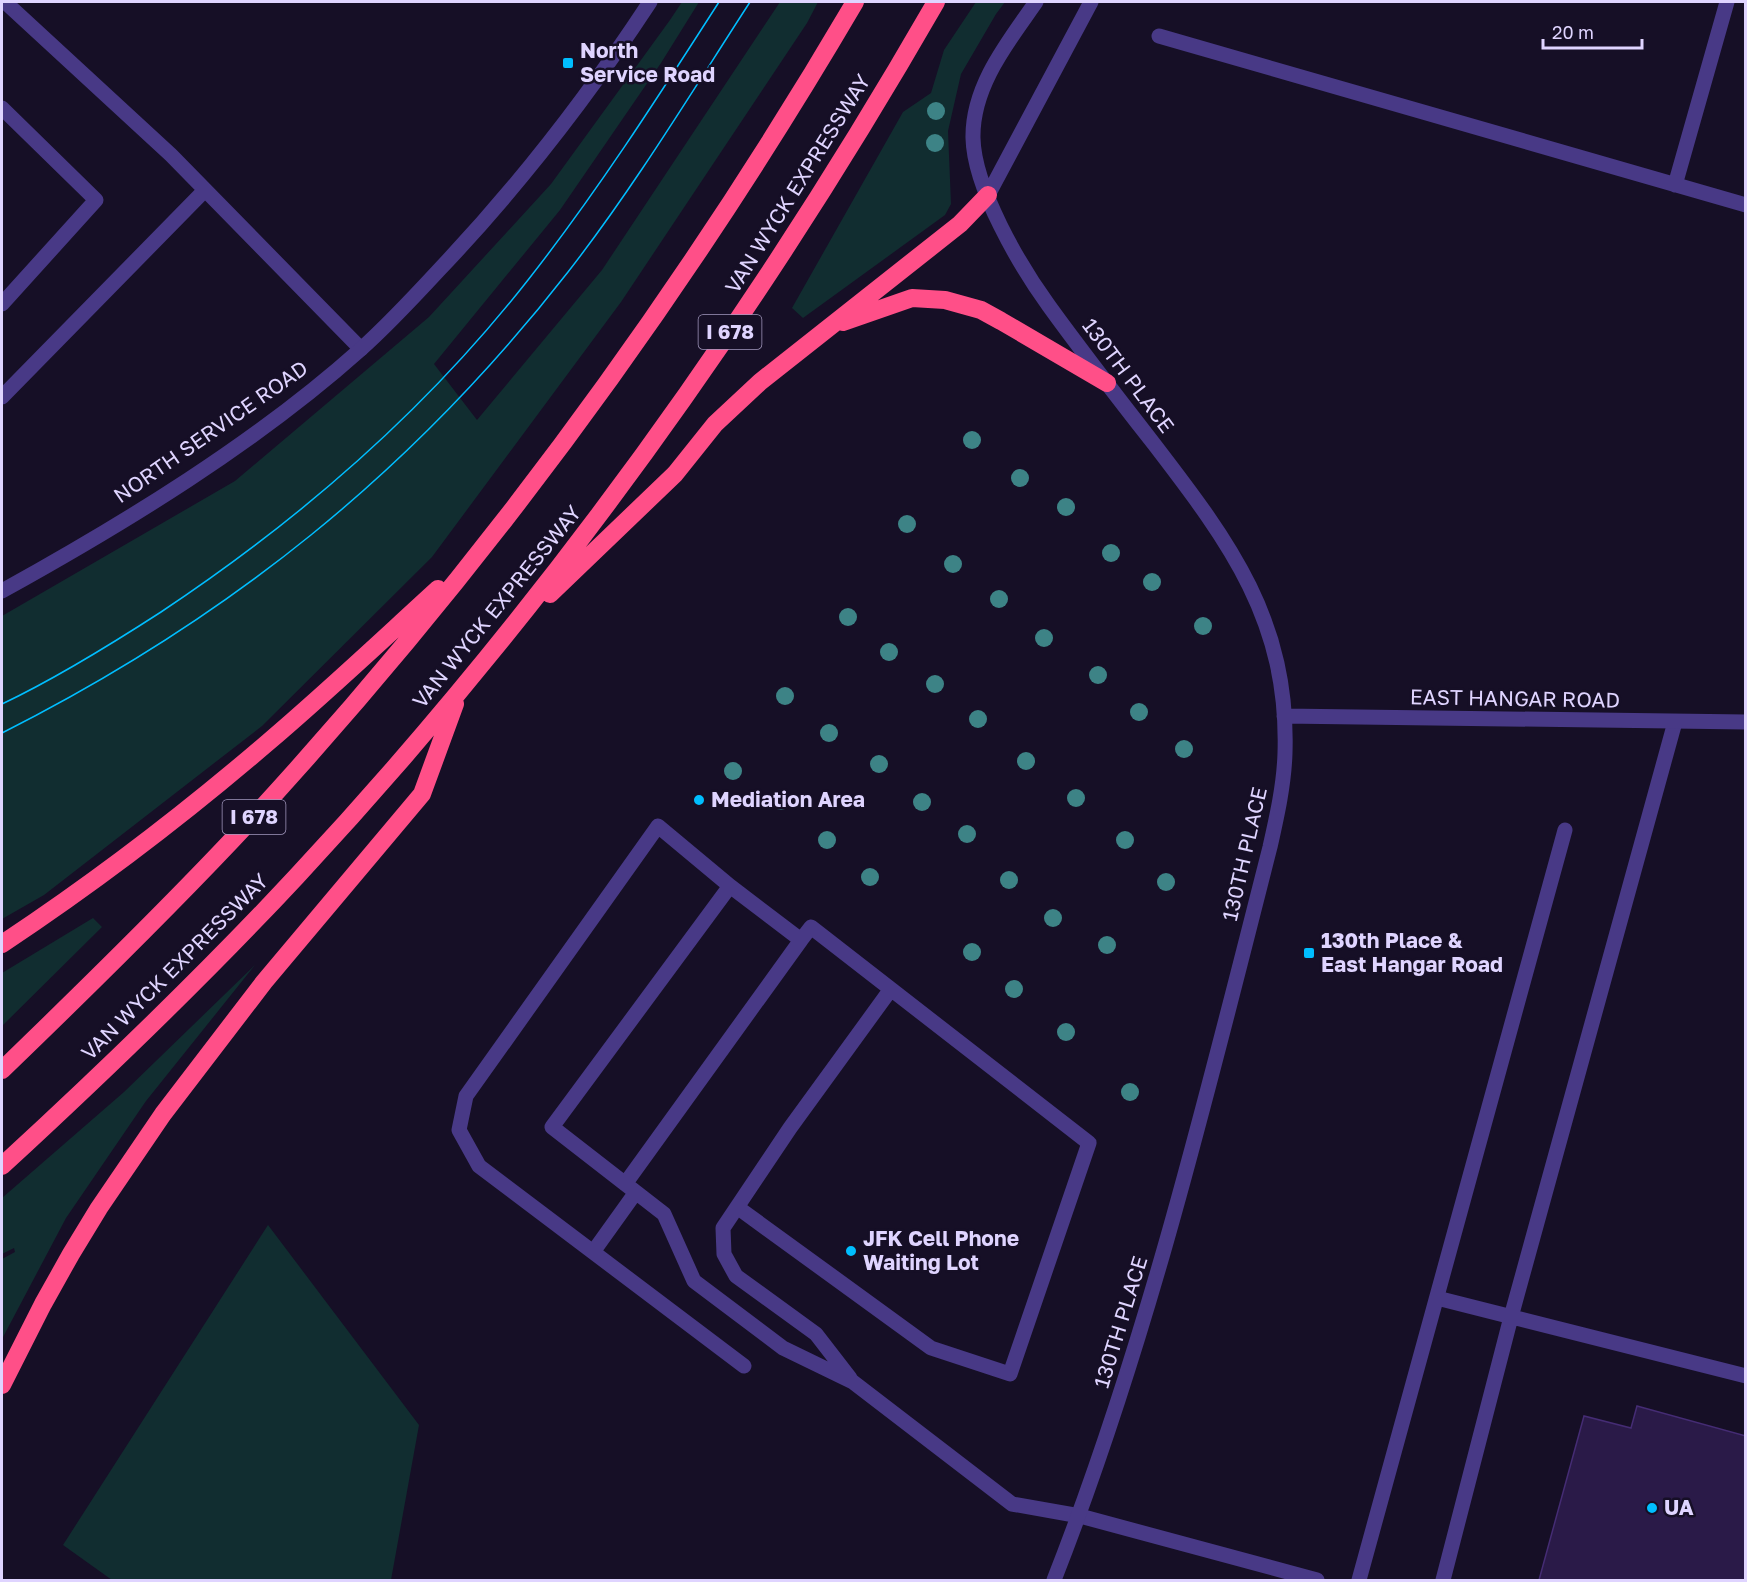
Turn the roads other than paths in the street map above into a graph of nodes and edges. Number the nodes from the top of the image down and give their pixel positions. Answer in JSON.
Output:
{"nodes":[{"id":1,"x":5,"y":2,"type":"edge"},
{"id":2,"x":650,"y":2,"type":"edge"},
{"id":3,"x":855,"y":2,"type":"edge"},
{"id":4,"x":936,"y":2,"type":"edge"},
{"id":5,"x":1036,"y":2,"type":"edge"},
{"id":6,"x":1091,"y":2,"type":"edge"},
{"id":7,"x":1727,"y":2,"type":"edge"},
{"id":8,"x":1159,"y":36,"type":"dead end"},
{"id":9,"x":2,"y":108,"type":"edge"},
{"id":10,"x":1675,"y":185,"type":"junction"},
{"id":11,"x":205,"y":190,"type":"junction"},
{"id":12,"x":988,"y":195,"type":"junction"},
{"id":13,"x":1746,"y":205,"type":"edge"},
{"id":14,"x":2,"y":304,"type":"edge"},
{"id":15,"x":830,"y":327,"type":"junction"},
{"id":16,"x":361,"y":349,"type":"junction"},
{"id":17,"x":1107,"y":383,"type":"junction"},
{"id":18,"x":2,"y":397,"type":"edge"},
{"id":19,"x":485,"y":545,"type":"junction"},
{"id":20,"x":2,"y":591,"type":"edge"},
{"id":21,"x":497,"y":645,"type":"junction"},
{"id":22,"x":460,"y":691,"type":"junction"},
{"id":23,"x":1284,"y":716,"type":"junction"},
{"id":24,"x":1675,"y":722,"type":"junction"},
{"id":25,"x":1746,"y":722,"type":"edge"},
{"id":26,"x":1565,"y":830,"type":"dead end"},
{"id":27,"x":730,"y":886,"type":"junction"},
{"id":28,"x":801,"y":940,"type":"junction"},
{"id":29,"x":2,"y":944,"type":"edge"},
{"id":30,"x":891,"y":989,"type":"junction"},
{"id":31,"x":2,"y":1070,"type":"edge"},
{"id":32,"x":2,"y":1166,"type":"edge"},
{"id":33,"x":631,"y":1188,"type":"junction"},
{"id":34,"x":737,"y":1207,"type":"junction"},
{"id":35,"x":593,"y":1252,"type":"junction"},
{"id":36,"x":1437,"y":1298,"type":"junction"},
{"id":37,"x":1511,"y":1317,"type":"junction"},
{"id":38,"x":744,"y":1366,"type":"dead end"},
{"id":39,"x":1746,"y":1376,"type":"edge"},
{"id":40,"x":853,"y":1382,"type":"junction"},
{"id":41,"x":2,"y":1385,"type":"edge"},
{"id":42,"x":1080,"y":1516,"type":"junction"},
{"id":43,"x":1054,"y":1581,"type":"edge"},
{"id":44,"x":1317,"y":1581,"type":"edge"},
{"id":45,"x":1359,"y":1581,"type":"edge"},
{"id":46,"x":1443,"y":1581,"type":"edge"}],
"edges":[{"from":1,"to":11,"type":"street"},
{"from":2,"to":16,"type":"street","name":"NORTH SERVICE ROAD"},
{"from":3,"to":19,"type":"highway","number":"I 678"},
{"from":4,"to":21,"type":"highway","name":"VAN WYCK EXPRESSWAY","number":"I 678"},
{"from":5,"to":12,"type":"street","name":"130TH PLACE"},
{"from":6,"to":12,"type":"street"},
{"from":7,"to":10,"type":"street"},
{"from":8,"to":10,"type":"street"},
{"from":9,"to":14,"type":"street"},
{"from":10,"to":13,"type":"street"},
{"from":11,"to":16,"type":"street"},
{"from":11,"to":18,"type":"street"},
{"from":12,"to":15,"type":"highway"},
{"from":12,"to":17,"type":"street","name":"130TH PLACE"},
{"from":15,"to":17,"type":"highway"},
{"from":15,"to":21,"type":"highway"},
{"from":16,"to":20,"type":"street","name":"NORTH SERVICE ROAD"},
{"from":17,"to":23,"type":"street","name":"130TH PLACE"},
{"from":19,"to":29,"type":"highway"},
{"from":19,"to":31,"type":"highway","number":"I 678"},
{"from":21,"to":22,"type":"highway","name":"VAN WYCK EXPRESSWAY","number":"I 678"},
{"from":22,"to":32,"type":"highway","name":"VAN WYCK EXPRESSWAY","number":"I 678"},
{"from":22,"to":41,"type":"highway"},
{"from":23,"to":24,"type":"street","name":"EAST HANGAR ROAD"},
{"from":23,"to":42,"type":"street","name":"130TH PLACE"},
{"from":24,"to":25,"type":"street","name":"EAST HANGAR ROAD"},
{"from":24,"to":37,"type":"street"},
{"from":26,"to":36,"type":"street"},
{"from":27,"to":28,"type":"street"},
{"from":27,"to":33,"type":"street"},
{"from":27,"to":35,"type":"street"},
{"from":28,"to":30,"type":"street"},
{"from":28,"to":33,"type":"street"},
{"from":30,"to":34,"type":"street"},
{"from":30,"to":34,"type":"street"},
{"from":33,"to":35,"type":"street"},
{"from":33,"to":40,"type":"street"},
{"from":34,"to":40,"type":"street"},
{"from":35,"to":38,"type":"street"},
{"from":36,"to":37,"type":"street"},
{"from":36,"to":45,"type":"street"},
{"from":37,"to":39,"type":"street"},
{"from":37,"to":46,"type":"street"},
{"from":40,"to":42,"type":"street"},
{"from":42,"to":43,"type":"street","name":"130TH PLACE"},
{"from":42,"to":44,"type":"street"}]}
